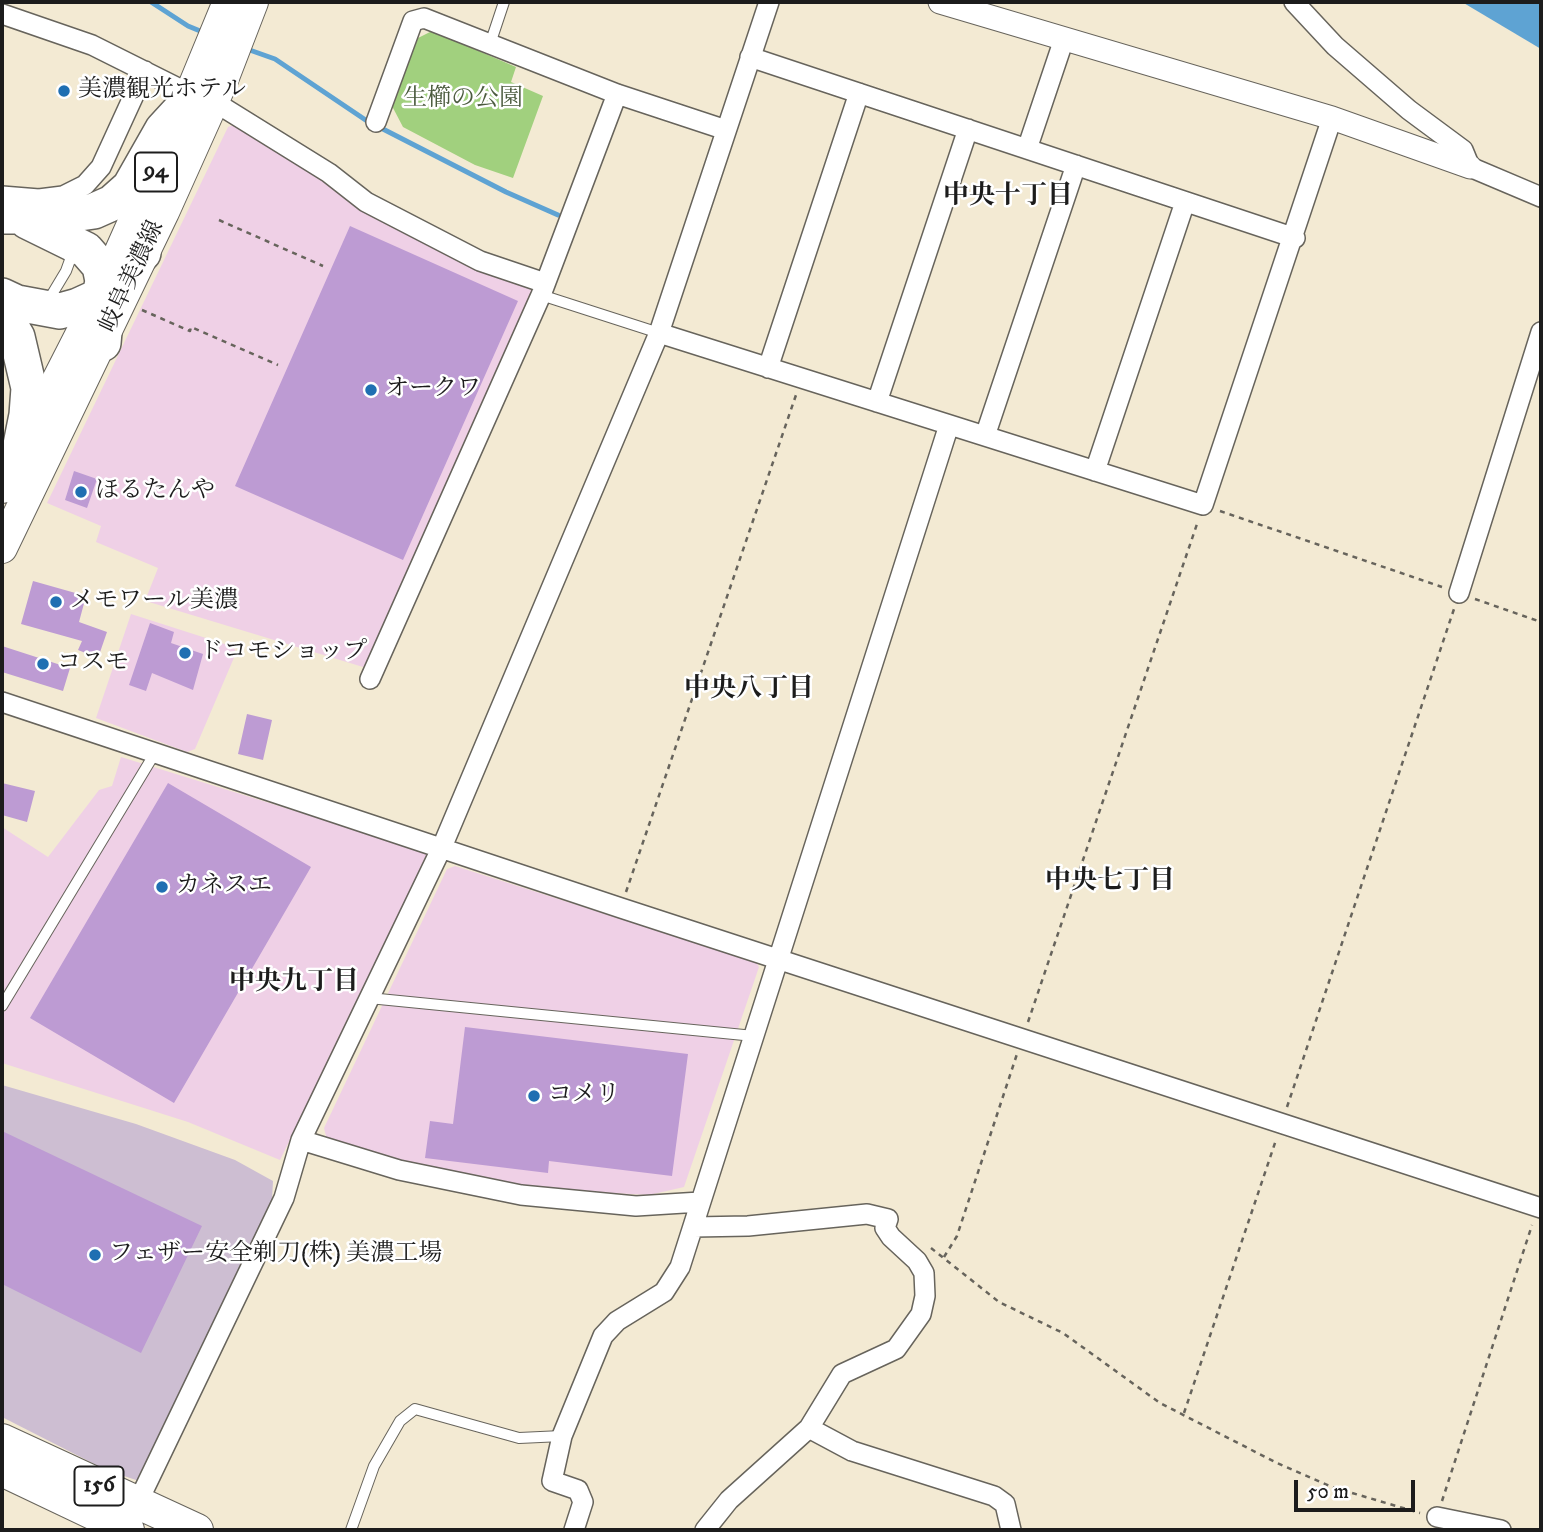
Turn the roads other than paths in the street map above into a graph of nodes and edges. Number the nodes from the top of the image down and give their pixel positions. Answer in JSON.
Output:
{"nodes":[{"id":1,"x":253,"y":2,"type":"edge"},
{"id":2,"x":504,"y":2,"type":"edge"},
{"id":3,"x":769,"y":2,"type":"edge"},
{"id":4,"x":940,"y":2,"type":"edge"},
{"id":5,"x":1294,"y":2,"type":"edge"},
{"id":6,"x":2,"y":14,"type":"edge"},
{"id":7,"x":225,"y":33,"type":"edge"},
{"id":8,"x":1063,"y":40,"type":"junction"},
{"id":9,"x":490,"y":44,"type":"junction"},
{"id":10,"x":750,"y":57,"type":"junction"},
{"id":11,"x":145,"y":71,"type":"junction"},
{"id":12,"x":859,"y":93,"type":"junction"},
{"id":13,"x":617,"y":94,"type":"junction"},
{"id":14,"x":197,"y":99,"type":"junction"},
{"id":15,"x":1332,"y":118,"type":"junction"},
{"id":16,"x":376,"y":121,"type":"dead end"},
{"id":17,"x":726,"y":130,"type":"junction"},
{"id":18,"x":968,"y":130,"type":"junction"},
{"id":19,"x":1027,"y":149,"type":"junction"},
{"id":20,"x":1076,"y":165,"type":"junction"},
{"id":21,"x":1470,"y":167,"type":"junction"},
{"id":22,"x":1541,"y":197,"type":"edge"},
{"id":23,"x":1185,"y":202,"type":"junction"},
{"id":24,"x":4,"y":209,"type":"edge"},
{"id":25,"x":66,"y":238,"type":"junction"},
{"id":26,"x":1294,"y":238,"type":"junction"},
{"id":27,"x":143,"y":253,"type":"junction"},
{"id":28,"x":543,"y":289,"type":"junction"},
{"id":29,"x":2,"y":296,"type":"edge"},
{"id":30,"x":100,"y":296,"type":"junction"},
{"id":31,"x":41,"y":306,"type":"junction"},
{"id":32,"x":2,"y":312,"type":"edge"},
{"id":33,"x":1541,"y":332,"type":"edge"},
{"id":34,"x":659,"y":333,"type":"junction"},
{"id":35,"x":103,"y":343,"type":"junction"},
{"id":36,"x":768,"y":368,"type":"junction"},
{"id":37,"x":877,"y":402,"type":"junction"},
{"id":38,"x":949,"y":425,"type":"junction"},
{"id":39,"x":985,"y":436,"type":"junction"},
{"id":40,"x":19,"y":450,"type":"junction"},
{"id":41,"x":1095,"y":471,"type":"junction"},
{"id":42,"x":2,"y":488,"type":"edge"},
{"id":43,"x":2,"y":548,"type":"edge"},
{"id":44,"x":1459,"y":593,"type":"road end"},
{"id":45,"x":370,"y":679,"type":"dead end"},
{"id":46,"x":2,"y":702,"type":"edge"},
{"id":47,"x":155,"y":753,"type":"junction"},
{"id":48,"x":442,"y":847,"type":"junction"},
{"id":49,"x":780,"y":958,"type":"junction"},
{"id":50,"x":369,"y":998,"type":"junction"},
{"id":51,"x":2,"y":1006,"type":"edge"},
{"id":52,"x":754,"y":1036,"type":"junction"},
{"id":53,"x":301,"y":1140,"type":"junction"},
{"id":54,"x":699,"y":1202,"type":"junction"},
{"id":55,"x":1539,"y":1208,"type":"edge"},
{"id":56,"x":694,"y":1227,"type":"junction"},
{"id":57,"x":809,"y":1428,"type":"junction"},
{"id":58,"x":562,"y":1436,"type":"junction"},
{"id":59,"x":2,"y":1440,"type":"edge"},
{"id":60,"x":2,"y":1470,"type":"edge"},
{"id":61,"x":132,"y":1517,"type":"edge"},
{"id":62,"x":1437,"y":1517,"type":"road end"},
{"id":63,"x":197,"y":1530,"type":"edge"},
{"id":64,"x":351,"y":1530,"type":"edge"},
{"id":65,"x":574,"y":1530,"type":"edge"},
{"id":66,"x":705,"y":1530,"type":"edge"},
{"id":67,"x":1010,"y":1530,"type":"edge"},
{"id":68,"x":1501,"y":1530,"type":"edge"}],
"edges":[{"from":1,"to":7,"type":"main road","name":"岐阜美濃線","number":"94"},
{"from":2,"to":9,"type":"lane"},
{"from":3,"to":10,"type":"street"},
{"from":4,"to":8,"type":"street"},
{"from":5,"to":21,"type":"street"},
{"from":6,"to":11,"type":"street"},
{"from":7,"to":14,"type":"main road","name":"岐阜美濃線","number":"94"},
{"from":8,"to":15,"type":"street"},
{"from":8,"to":19,"type":"street"},
{"from":9,"to":13,"type":"street"},
{"from":9,"to":16,"type":"street"},
{"from":10,"to":12,"type":"street"},
{"from":10,"to":17,"type":"street"},
{"from":11,"to":14,"type":"street"},
{"from":11,"to":24,"type":"street"},
{"from":12,"to":18,"type":"street"},
{"from":12,"to":36,"type":"street"},
{"from":13,"to":17,"type":"street"},
{"from":13,"to":28,"type":"street"},
{"from":14,"to":24,"type":"highway"},
{"from":14,"to":27,"type":"main road","name":"岐阜美濃線","number":"94"},
{"from":14,"to":28,"type":"street"},
{"from":14,"to":30,"type":"main road","name":"岐阜美濃線","number":"94"},
{"from":15,"to":21,"type":"street"},
{"from":15,"to":26,"type":"street"},
{"from":17,"to":34,"type":"street"},
{"from":18,"to":19,"type":"street"},
{"from":18,"to":37,"type":"street"},
{"from":19,"to":20,"type":"street"},
{"from":20,"to":23,"type":"street"},
{"from":20,"to":39,"type":"street"},
{"from":21,"to":22,"type":"street"},
{"from":23,"to":26,"type":"street"},
{"from":23,"to":41,"type":"street"},
{"from":24,"to":25,"type":"highway"},
{"from":25,"to":30,"type":"highway"},
{"from":25,"to":31,"type":"lane"},
{"from":26,"to":41,"type":"street"},
{"from":27,"to":30,"type":"highway"},
{"from":27,"to":35,"type":"main road","name":"岐阜美濃線","number":"94"},
{"from":28,"to":34,"type":"lane"},
{"from":28,"to":45,"type":"street"},
{"from":29,"to":31,"type":"highway"},
{"from":30,"to":31,"type":"highway"},
{"from":30,"to":35,"type":"highway"},
{"from":30,"to":40,"type":"main road","name":"岐阜美濃線","number":"94"},
{"from":32,"to":40,"type":"highway"},
{"from":33,"to":44,"type":"street"},
{"from":34,"to":36,"type":"street"},
{"from":34,"to":48,"type":"street"},
{"from":35,"to":43,"type":"main road","name":"岐阜美濃線","number":"94"},
{"from":36,"to":37,"type":"street"},
{"from":37,"to":38,"type":"street"},
{"from":38,"to":39,"type":"street"},
{"from":38,"to":49,"type":"street"},
{"from":39,"to":41,"type":"street"},
{"from":40,"to":42,"type":"main road","name":"岐阜美濃線","number":"94"},
{"from":46,"to":47,"type":"street"},
{"from":47,"to":48,"type":"street"},
{"from":47,"to":51,"type":"lane"},
{"from":48,"to":49,"type":"street"},
{"from":48,"to":50,"type":"street"},
{"from":49,"to":52,"type":"street"},
{"from":49,"to":55,"type":"street"},
{"from":50,"to":52,"type":"lane"},
{"from":50,"to":53,"type":"street"},
{"from":52,"to":54,"type":"street"},
{"from":53,"to":54,"type":"street"},
{"from":53,"to":61,"type":"street"},
{"from":54,"to":56,"type":"street"},
{"from":56,"to":57,"type":"street"},
{"from":56,"to":58,"type":"street"},
{"from":57,"to":66,"type":"street"},
{"from":57,"to":67,"type":"street"},
{"from":58,"to":64,"type":"lane"},
{"from":58,"to":65,"type":"street"},
{"from":59,"to":61,"type":"highway","number":"156"},
{"from":60,"to":61,"type":"highway","number":"156"},
{"from":61,"to":63,"type":"highway","number":"156"},
{"from":62,"to":68,"type":"street"}]}
